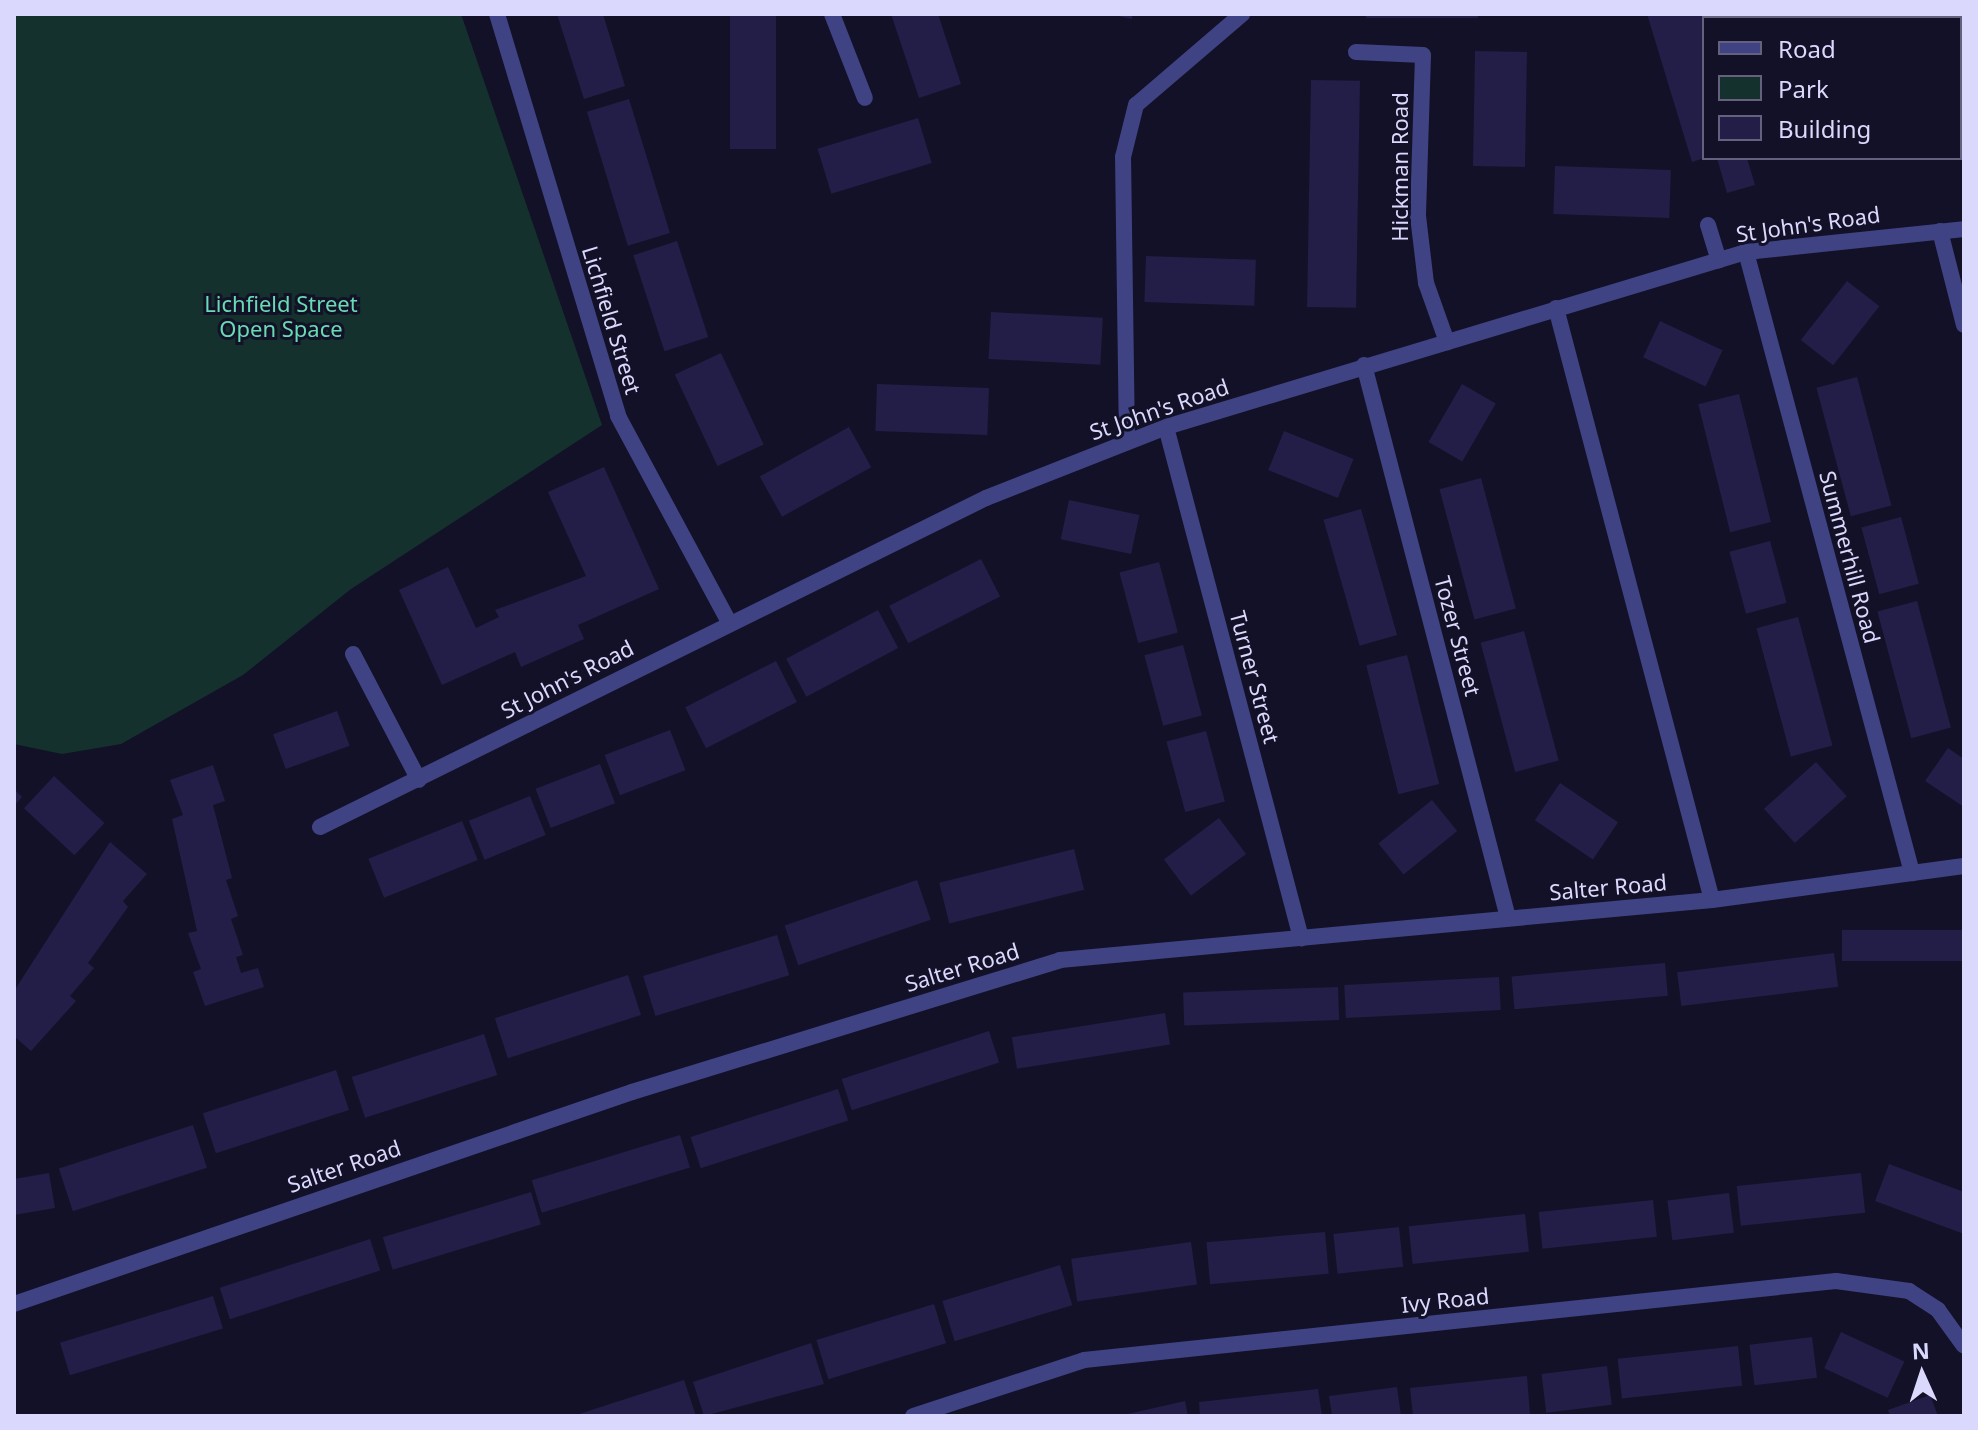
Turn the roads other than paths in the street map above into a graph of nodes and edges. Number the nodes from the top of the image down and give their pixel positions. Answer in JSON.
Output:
{"nodes":[{"id":1,"x":497,"y":14,"type":"edge"},
{"id":2,"x":832,"y":14,"type":"edge"},
{"id":3,"x":1242,"y":14,"type":"edge"},
{"id":4,"x":1356,"y":52,"type":"dead end"},
{"id":5,"x":865,"y":98,"type":"dead end"},
{"id":6,"x":1708,"y":225,"type":"dead end"},
{"id":7,"x":1964,"y":229,"type":"edge"},
{"id":8,"x":1940,"y":231,"type":"junction"},
{"id":9,"x":1746,"y":252,"type":"junction"},
{"id":10,"x":1719,"y":260,"type":"junction"},
{"id":11,"x":1556,"y":308,"type":"junction"},
{"id":12,"x":1964,"y":325,"type":"edge"},
{"id":13,"x":1447,"y":342,"type":"junction"},
{"id":14,"x":1364,"y":365,"type":"junction"},
{"id":15,"x":1166,"y":427,"type":"junction"},
{"id":16,"x":1127,"y":442,"type":"junction"},
{"id":17,"x":728,"y":620,"type":"junction"},
{"id":18,"x":353,"y":654,"type":"dead end"},
{"id":19,"x":419,"y":780,"type":"junction"},
{"id":20,"x":320,"y":827,"type":"dead end"},
{"id":21,"x":1964,"y":866,"type":"edge"},
{"id":22,"x":1912,"y":873,"type":"junction"},
{"id":23,"x":1712,"y":900,"type":"junction"},
{"id":24,"x":1508,"y":918,"type":"junction"},
{"id":25,"x":1301,"y":938,"type":"junction"},
{"id":26,"x":14,"y":1304,"type":"edge"},
{"id":27,"x":1964,"y":1346,"type":"edge"},
{"id":28,"x":913,"y":1416,"type":"edge"}],
"edges":[{"from":1,"to":17,"type":"street","name":"Lichfield Street"},
{"from":2,"to":5,"type":"street"},
{"from":3,"to":16,"type":"street"},
{"from":4,"to":13,"type":"street","name":"Hickman Road"},
{"from":6,"to":10,"type":"street"},
{"from":7,"to":8,"type":"street","name":"St John's Road"},
{"from":8,"to":9,"type":"street","name":"St John's Road"},
{"from":8,"to":12,"type":"street"},
{"from":9,"to":10,"type":"street","name":"St John's Road"},
{"from":9,"to":22,"type":"street","name":"Summerhill Road"},
{"from":10,"to":11,"type":"street","name":"St John's Road"},
{"from":11,"to":13,"type":"street","name":"St John's Road"},
{"from":11,"to":23,"type":"street"},
{"from":13,"to":14,"type":"street","name":"St John's Road"},
{"from":14,"to":15,"type":"street","name":"St John's Road"},
{"from":14,"to":24,"type":"street","name":"Tozer Street"},
{"from":15,"to":16,"type":"street","name":"St John's Road"},
{"from":15,"to":25,"type":"street","name":"Turner Street"},
{"from":16,"to":17,"type":"street","name":"St John's Road"},
{"from":17,"to":19,"type":"street","name":"St John's Road"},
{"from":18,"to":19,"type":"street"},
{"from":19,"to":20,"type":"street","name":"St John's Road"},
{"from":21,"to":22,"type":"street","name":"Salter Road"},
{"from":22,"to":23,"type":"street","name":"Salter Road"},
{"from":23,"to":24,"type":"street","name":"Salter Road"},
{"from":24,"to":25,"type":"street","name":"Salter Road"},
{"from":25,"to":26,"type":"street","name":"Salter Road"},
{"from":27,"to":28,"type":"street","name":"Ivy Road"}]}
